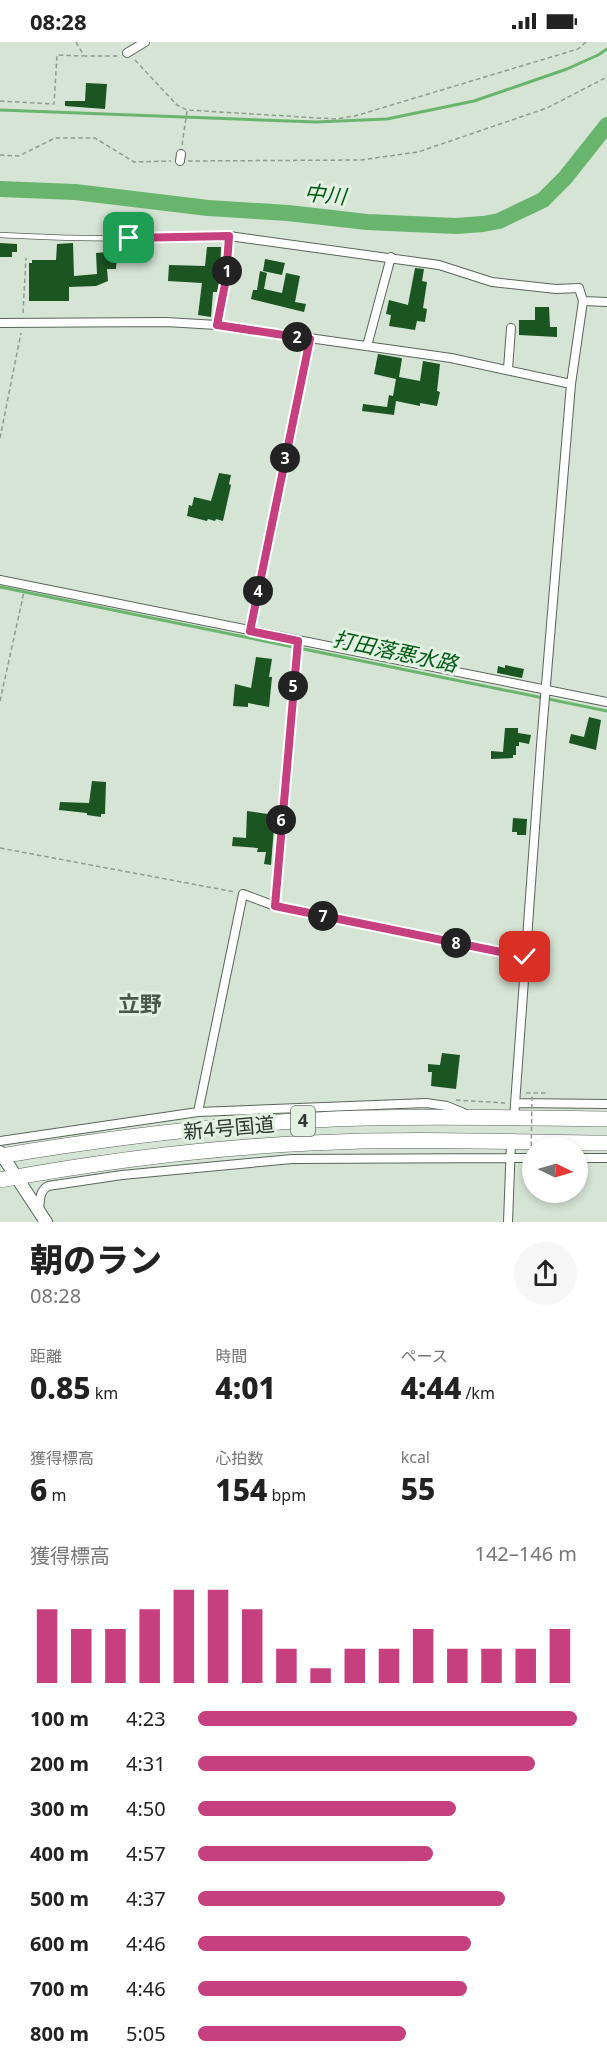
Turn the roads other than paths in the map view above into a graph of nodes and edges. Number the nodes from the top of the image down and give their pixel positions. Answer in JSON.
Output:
{"nodes":[{"id":1,"x":145,"y":42,"type":"edge"},
{"id":2,"x":127,"y":52,"type":"road end"},
{"id":3,"x":0,"y":235,"type":"edge"},
{"id":4,"x":229,"y":236,"type":"junction"},
{"id":5,"x":391,"y":257,"type":"junction"},
{"id":6,"x":583,"y":301,"type":"junction"},
{"id":7,"x":607,"y":302,"type":"edge"},
{"id":8,"x":0,"y":323,"type":"edge"},
{"id":9,"x":217,"y":325,"type":"junction"},
{"id":10,"x":512,"y":328,"type":"dead end"},
{"id":11,"x":310,"y":339,"type":"junction"},
{"id":12,"x":367,"y":346,"type":"junction"},
{"id":13,"x":508,"y":369,"type":"junction"},
{"id":14,"x":571,"y":384,"type":"junction"},
{"id":15,"x":0,"y":580,"type":"edge"},
{"id":16,"x":250,"y":631,"type":"junction"},
{"id":17,"x":298,"y":641,"type":"junction"},
{"id":18,"x":546,"y":690,"type":"junction"},
{"id":19,"x":607,"y":702,"type":"edge"},
{"id":20,"x":607,"y":1104,"type":"edge"},
{"id":21,"x":514,"y":1111,"type":"junction"},
{"id":22,"x":198,"y":1112,"type":"junction"},
{"id":23,"x":477,"y":1118,"type":"junction"},
{"id":24,"x":607,"y":1119,"type":"edge"},
{"id":25,"x":51,"y":1140,"type":"junction"},
{"id":26,"x":607,"y":1143,"type":"edge"},
{"id":27,"x":511,"y":1150,"type":"junction"},
{"id":28,"x":0,"y":1151,"type":"edge"},
{"id":29,"x":522,"y":1155,"type":"edge"},
{"id":30,"x":588,"y":1158,"type":"edge"},
{"id":31,"x":607,"y":1158,"type":"edge"},
{"id":32,"x":17,"y":1177,"type":"junction"},
{"id":33,"x":0,"y":1180,"type":"edge"},
{"id":34,"x":39,"y":1211,"type":"junction"},
{"id":35,"x":46,"y":1222,"type":"edge"},
{"id":36,"x":508,"y":1222,"type":"edge"}],
"edges":[{"from":1,"to":2,"type":"street"},
{"from":3,"to":4,"type":"lane"},
{"from":4,"to":5,"type":"street"},
{"from":4,"to":9,"type":"street"},
{"from":5,"to":6,"type":"street"},
{"from":5,"to":12,"type":"street"},
{"from":6,"to":7,"type":"street"},
{"from":6,"to":14,"type":"street"},
{"from":8,"to":9,"type":"street"},
{"from":9,"to":11,"type":"street"},
{"from":10,"to":13,"type":"street"},
{"from":11,"to":12,"type":"street"},
{"from":11,"to":16,"type":"street"},
{"from":12,"to":13,"type":"street"},
{"from":13,"to":14,"type":"street"},
{"from":14,"to":18,"type":"street"},
{"from":15,"to":16,"type":"street"},
{"from":16,"to":17,"type":"street"},
{"from":17,"to":18,"type":"street"},
{"from":17,"to":22,"type":"street"},
{"from":18,"to":19,"type":"street"},
{"from":18,"to":21,"type":"street"},
{"from":20,"to":21,"type":"street"},
{"from":21,"to":23,"type":"highway","name":"新4号国道","number":"4"},
{"from":21,"to":24,"type":"highway","name":"新4号国道","number":"4"},
{"from":22,"to":23,"type":"street"},
{"from":22,"to":25,"type":"street"},
{"from":23,"to":25,"type":"highway","name":"新4号国道","number":"4"},
{"from":25,"to":28,"type":"highway","name":"新4号国道","number":"4"},
{"from":26,"to":27,"type":"highway","name":"新4号国道","number":"4"},
{"from":27,"to":29,"type":"street"},
{"from":27,"to":32,"type":"highway","name":"新4号国道","number":"4"},
{"from":27,"to":34,"type":"street"},
{"from":27,"to":36,"type":"street"},
{"from":28,"to":32,"type":"main road"},
{"from":30,"to":31,"type":"street"},
{"from":32,"to":33,"type":"highway","name":"新4号国道","number":"4"},
{"from":32,"to":34,"type":"main road"},
{"from":34,"to":35,"type":"main road"}]}
